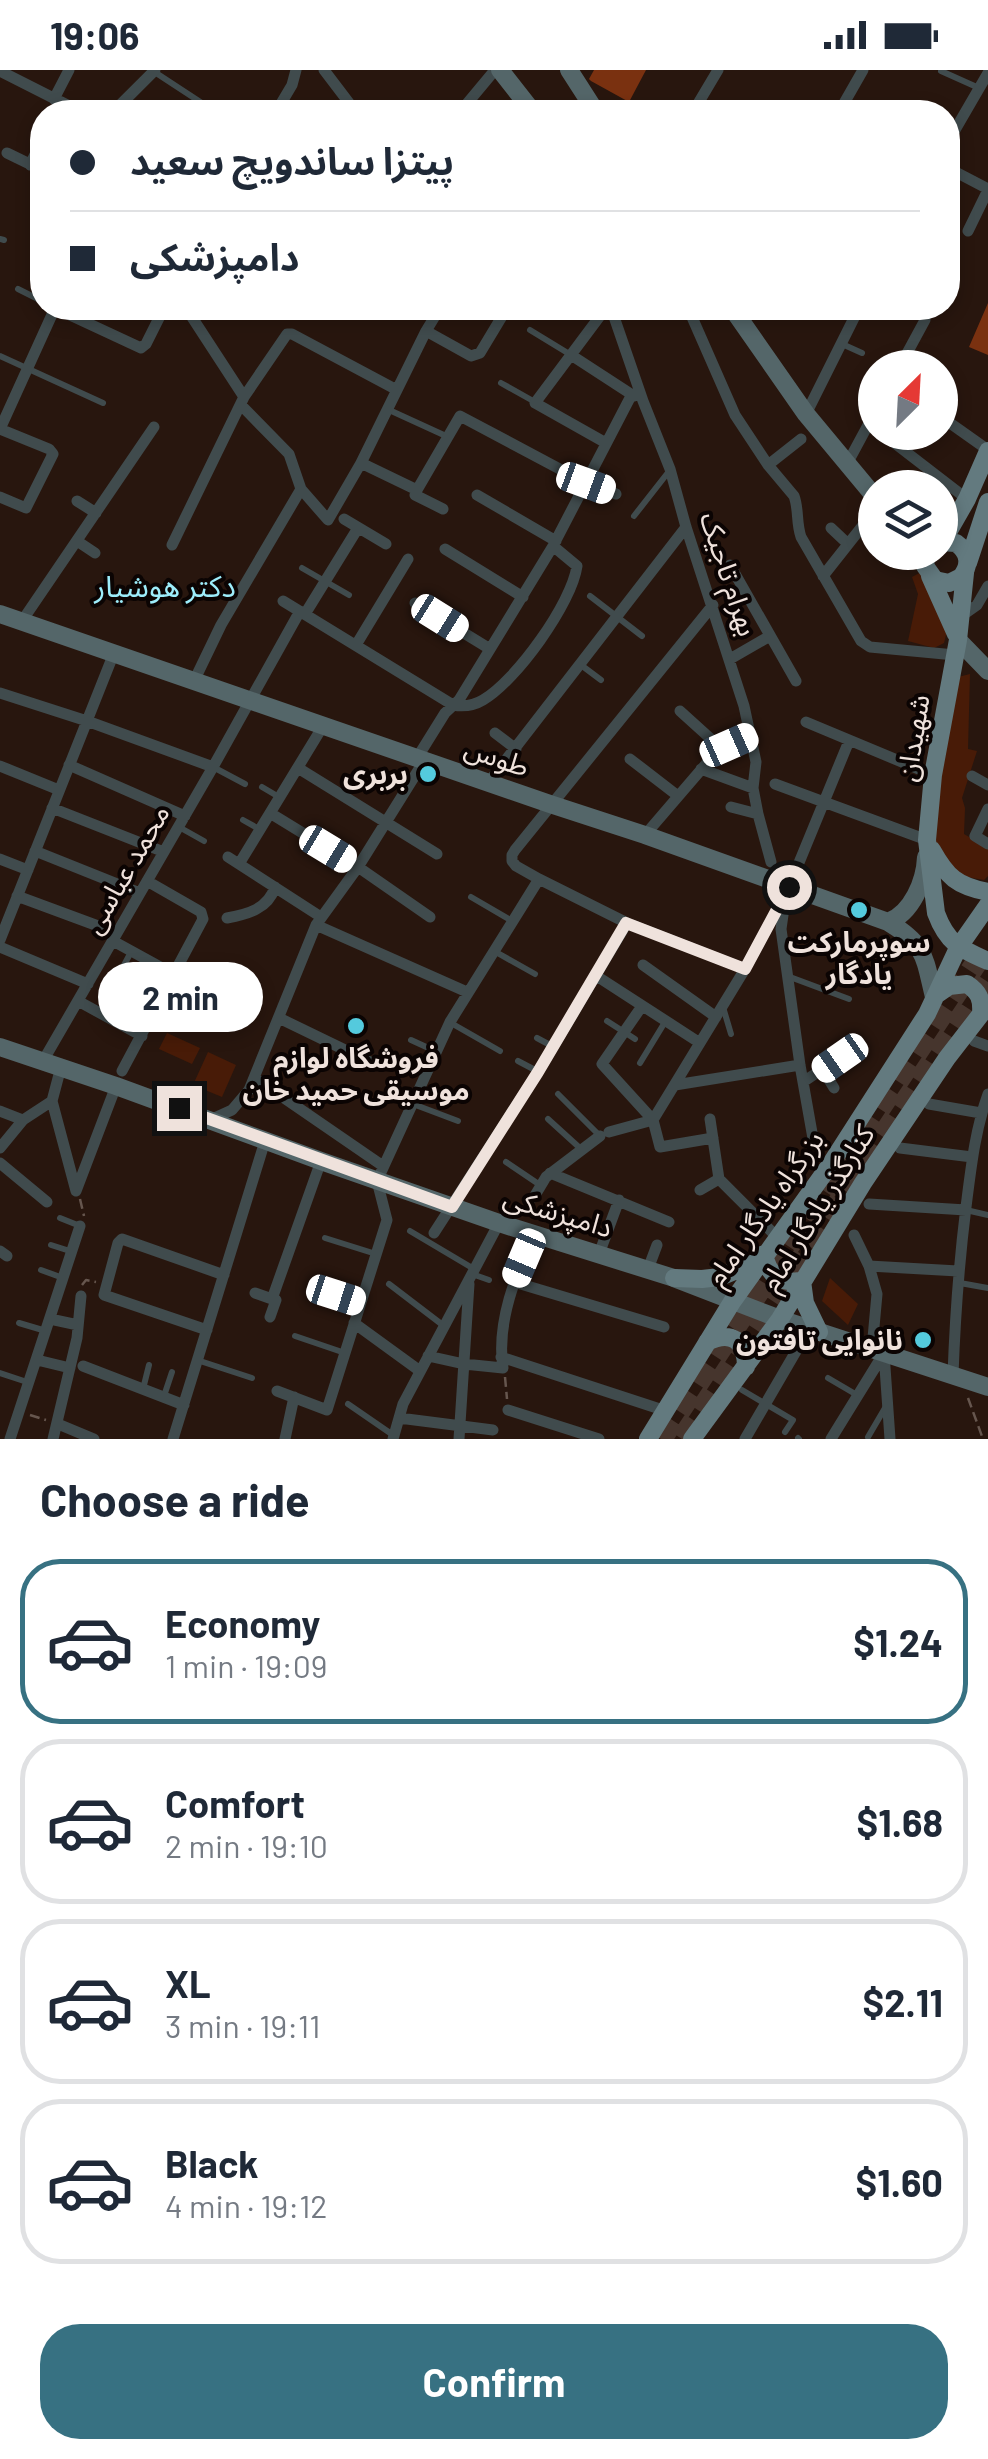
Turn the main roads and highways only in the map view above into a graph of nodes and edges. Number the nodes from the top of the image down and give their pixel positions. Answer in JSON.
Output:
{"nodes":[{"id":1,"x":497,"y":70,"type":"edge"},
{"id":2,"x":569,"y":70,"type":"edge"},
{"id":3,"x":523,"y":100,"type":"edge"},
{"id":4,"x":588,"y":100,"type":"edge"},
{"id":5,"x":740,"y":320,"type":"edge"},
{"id":6,"x":988,"y":450,"type":"edge"},
{"id":7,"x":858,"y":477,"type":"edge"},
{"id":8,"x":988,"y":502,"type":"edge"},
{"id":9,"x":958,"y":514,"type":"edge"},
{"id":10,"x":958,"y":545,"type":"edge"},
{"id":11,"x":966,"y":568,"type":"junction"},
{"id":12,"x":928,"y":570,"type":"edge"},
{"id":13,"x":930,"y":575,"type":"junction"},
{"id":14,"x":0,"y":614,"type":"edge"},
{"id":15,"x":957,"y":648,"type":"junction"},
{"id":16,"x":986,"y":669,"type":"edge"},
{"id":17,"x":951,"y":678,"type":"junction"},
{"id":18,"x":927,"y":840,"type":"junction"},
{"id":19,"x":988,"y":892,"type":"edge"},
{"id":20,"x":988,"y":905,"type":"edge"},
{"id":21,"x":888,"y":922,"type":"junction"},
{"id":22,"x":958,"y":948,"type":"junction"},
{"id":23,"x":988,"y":961,"type":"edge"},
{"id":24,"x":934,"y":997,"type":"junction"},
{"id":25,"x":985,"y":1009,"type":"edge"},
{"id":26,"x":0,"y":1047,"type":"edge"},
{"id":27,"x":762,"y":1258,"type":"junction"},
{"id":28,"x":674,"y":1278,"type":"junction"},
{"id":29,"x":802,"y":1281,"type":"junction"},
{"id":30,"x":732,"y":1302,"type":"junction"},
{"id":31,"x":780,"y":1319,"type":"junction"},
{"id":32,"x":814,"y":1330,"type":"junction"},
{"id":33,"x":706,"y":1342,"type":"junction"},
{"id":34,"x":746,"y":1367,"type":"junction"},
{"id":35,"x":988,"y":1387,"type":"edge"},
{"id":36,"x":648,"y":1439,"type":"edge"},
{"id":37,"x":692,"y":1439,"type":"edge"}],
"edges":[{"from":1,"to":3,"type":"main road"},
{"from":2,"to":4,"type":"main road"},
{"from":5,"to":7,"type":"main road"},
{"from":6,"to":9,"type":"main road"},
{"from":8,"to":11,"type":"main road","name":"شهیدان"},
{"from":10,"to":11,"type":"main road"},
{"from":11,"to":13,"type":"main road"},
{"from":11,"to":15,"type":"main road","name":"شهیدان"},
{"from":12,"to":13,"type":"main road"},
{"from":13,"to":15,"type":"main road"},
{"from":14,"to":21,"type":"main road","name":"طوس"},
{"from":15,"to":16,"type":"main road"},
{"from":15,"to":17,"type":"main road","name":"شهیدان"},
{"from":16,"to":17,"type":"main road"},
{"from":17,"to":18,"type":"main road","name":"شهیدان"},
{"from":18,"to":19,"type":"main road"},
{"from":18,"to":21,"type":"main road"},
{"from":18,"to":22,"type":"main road","name":"شهیدان"},
{"from":20,"to":22,"type":"main road","name":"بزرگراه یادگار امام"},
{"from":21,"to":24,"type":"main road","name":"طوس"},
{"from":22,"to":23,"type":"main road"},
{"from":22,"to":24,"type":"main road","name":"بزرگراه یادگار امام"},
{"from":24,"to":25,"type":"main road"},
{"from":24,"to":27,"type":"main road","name":"بزرگراه یادگار امام"},
{"from":25,"to":29,"type":"main road","name":"کنارگذر یادگار امام"},
{"from":26,"to":28,"type":"main road","name":"دامپزشکی"},
{"from":27,"to":28,"type":"main road"},
{"from":27,"to":29,"type":"main road"},
{"from":27,"to":30,"type":"main road","name":"بزرگراه یادگار امام"},
{"from":28,"to":30,"type":"main road","name":"دامپزشکی"},
{"from":29,"to":31,"type":"main road","name":"کنارگذر یادگار امام"},
{"from":29,"to":32,"type":"main road"},
{"from":30,"to":31,"type":"main road","name":"دامپزشکی"},
{"from":30,"to":33,"type":"main road","name":"بزرگراه یادگار امام"},
{"from":31,"to":32,"type":"main road","name":"دامپزشکی"},
{"from":31,"to":34,"type":"main road","name":"کنارگذر یادگار امام"},
{"from":32,"to":35,"type":"main road","name":"دامپزشکی"},
{"from":33,"to":34,"type":"main road"},
{"from":33,"to":36,"type":"main road","name":"بزرگراه یادگار امام"},
{"from":34,"to":37,"type":"main road","name":"کنارگذر یادگار امام"}]}
